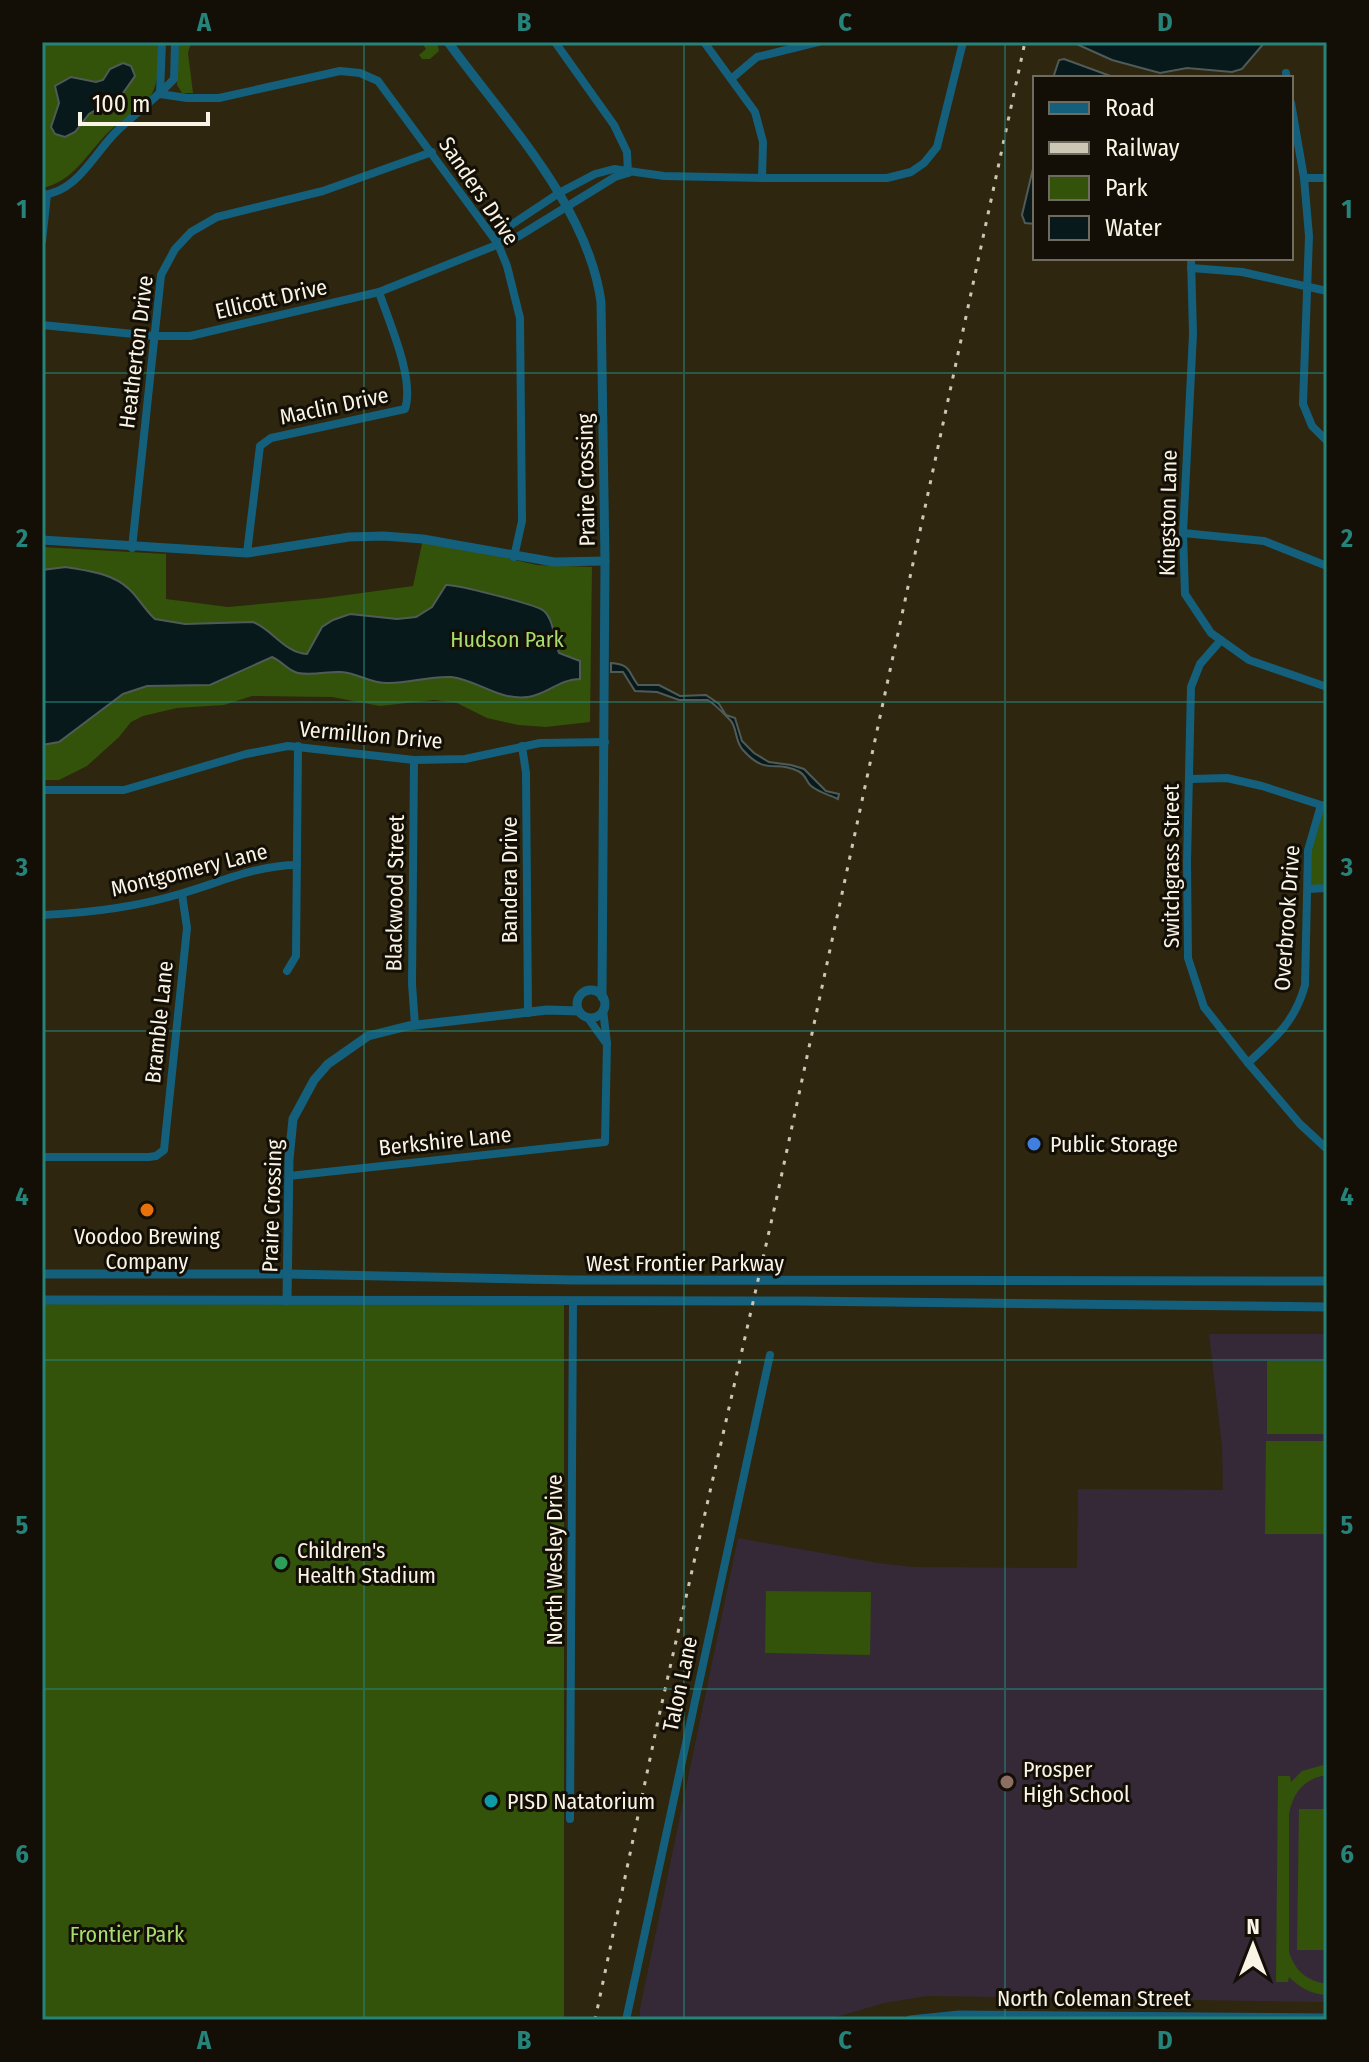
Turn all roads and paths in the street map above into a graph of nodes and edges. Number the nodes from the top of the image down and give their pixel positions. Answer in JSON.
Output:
{"nodes":[{"id":1,"x":162,"y":42,"type":"edge"},
{"id":2,"x":175,"y":42,"type":"edge"},
{"id":3,"x":448,"y":42,"type":"edge"},
{"id":4,"x":555,"y":42,"type":"edge"},
{"id":5,"x":704,"y":42,"type":"edge"},
{"id":6,"x":818,"y":42,"type":"edge"},
{"id":7,"x":963,"y":42,"type":"edge"},
{"id":8,"x":731,"y":79,"type":"junction"},
{"id":9,"x":160,"y":94,"type":"junction"},
{"id":10,"x":1293,"y":115,"type":"edge"},
{"id":11,"x":432,"y":152,"type":"junction"},
{"id":12,"x":628,"y":173,"type":"junction"},
{"id":13,"x":762,"y":178,"type":"junction"},
{"id":14,"x":1304,"y":178,"type":"junction"},
{"id":15,"x":1327,"y":178,"type":"edge"},
{"id":16,"x":559,"y":193,"type":"junction"},
{"id":17,"x":44,"y":195,"type":"edge"},
{"id":18,"x":567,"y":206,"type":"junction"},
{"id":19,"x":42,"y":241,"type":"edge"},
{"id":20,"x":498,"y":244,"type":"junction"},
{"id":21,"x":1191,"y":260,"type":"edge"},
{"id":22,"x":1191,"y":268,"type":"junction"},
{"id":23,"x":1307,"y":286,"type":"junction"},
{"id":24,"x":1327,"y":291,"type":"edge"},
{"id":25,"x":379,"y":292,"type":"junction"},
{"id":26,"x":42,"y":325,"type":"edge"},
{"id":27,"x":154,"y":336,"type":"junction"},
{"id":28,"x":1327,"y":441,"type":"edge"},
{"id":29,"x":1183,"y":533,"type":"junction"},
{"id":30,"x":42,"y":540,"type":"edge"},
{"id":31,"x":132,"y":548,"type":"junction"},
{"id":32,"x":247,"y":553,"type":"junction"},
{"id":33,"x":514,"y":557,"type":"junction"},
{"id":34,"x":605,"y":561,"type":"junction"},
{"id":35,"x":1327,"y":566,"type":"edge"},
{"id":36,"x":1221,"y":640,"type":"junction"},
{"id":37,"x":1327,"y":687,"type":"edge"},
{"id":38,"x":605,"y":742,"type":"junction"},
{"id":39,"x":298,"y":746,"type":"junction"},
{"id":40,"x":522,"y":746,"type":"junction"},
{"id":41,"x":414,"y":760,"type":"junction"},
{"id":42,"x":1190,"y":779,"type":"junction"},
{"id":43,"x":42,"y":790,"type":"edge"},
{"id":44,"x":1324,"y":806,"type":"edge"},
{"id":45,"x":297,"y":865,"type":"junction"},
{"id":46,"x":1327,"y":888,"type":"edge"},
{"id":47,"x":1308,"y":889,"type":"junction"},
{"id":48,"x":182,"y":894,"type":"junction"},
{"id":49,"x":42,"y":915,"type":"edge"},
{"id":50,"x":602,"y":963,"type":"junction"},
{"id":51,"x":287,"y":971,"type":"dead end"},
{"id":52,"x":591,"y":991,"type":"junction"},
{"id":53,"x":602,"y":997,"type":"junction"},
{"id":54,"x":579,"y":998,"type":"junction"},
{"id":55,"x":547,"y":1010,"type":"junction"},
{"id":56,"x":603,"y":1010,"type":"junction"},
{"id":57,"x":579,"y":1011,"type":"junction"},
{"id":58,"x":528,"y":1013,"type":"junction"},
{"id":59,"x":588,"y":1018,"type":"junction"},
{"id":60,"x":415,"y":1025,"type":"junction"},
{"id":61,"x":607,"y":1043,"type":"junction"},
{"id":62,"x":1248,"y":1063,"type":"junction"},
{"id":63,"x":1327,"y":1149,"type":"edge"},
{"id":64,"x":42,"y":1157,"type":"edge"},
{"id":65,"x":289,"y":1176,"type":"junction"},
{"id":66,"x":42,"y":1274,"type":"edge"},
{"id":67,"x":288,"y":1274,"type":"junction"},
{"id":68,"x":1327,"y":1281,"type":"edge"},
{"id":69,"x":42,"y":1300,"type":"edge"},
{"id":70,"x":287,"y":1301,"type":"junction"},
{"id":71,"x":577,"y":1301,"type":"junction"},
{"id":72,"x":1327,"y":1307,"type":"edge"},
{"id":73,"x":770,"y":1355,"type":"dead end"},
{"id":74,"x":570,"y":1819,"type":"dead end"},
{"id":75,"x":1327,"y":2018,"type":"edge"},
{"id":76,"x":1262,"y":2019,"type":"edge"},
{"id":77,"x":626,"y":2020,"type":"edge"},
{"id":78,"x":910,"y":2020,"type":"edge"}],
"edges":[{"from":1,"to":9,"type":"street"},
{"from":2,"to":9,"type":"street"},
{"from":3,"to":16,"type":"street","name":"Praire Crossing"},
{"from":4,"to":12,"type":"street"},
{"from":5,"to":8,"type":"street"},
{"from":6,"to":8,"type":"street"},
{"from":7,"to":13,"type":"street","name":"Ellicott Drive"},
{"from":8,"to":13,"type":"street"},
{"from":9,"to":11,"type":"street","name":"Sanders Drive"},
{"from":9,"to":17,"type":"street"},
{"from":10,"to":14,"type":"street"},
{"from":11,"to":20,"type":"street","name":"Sanders Drive"},
{"from":11,"to":27,"type":"street","name":"Heatherton Drive"},
{"from":12,"to":13,"type":"street","name":"Ellicott Drive"},
{"from":12,"to":16,"type":"street","name":"Ellicott Drive"},
{"from":12,"to":18,"type":"street","name":"Ellicott Drive"},
{"from":14,"to":15,"type":"street"},
{"from":14,"to":23,"type":"street"},
{"from":16,"to":18,"type":"street","name":"Praire Crossing"},
{"from":16,"to":20,"type":"street","name":"Ellicott Drive"},
{"from":17,"to":19,"type":"street"},
{"from":18,"to":20,"type":"street","name":"Ellicott Drive"},
{"from":18,"to":34,"type":"street","name":"Praire Crossing"},
{"from":20,"to":25,"type":"street","name":"Ellicott Drive"},
{"from":20,"to":33,"type":"street","name":"Sanders Drive"},
{"from":21,"to":22,"type":"street","name":"Kingston Lane"},
{"from":22,"to":23,"type":"street"},
{"from":22,"to":29,"type":"street","name":"Kingston Lane"},
{"from":23,"to":24,"type":"street"},
{"from":23,"to":28,"type":"street"},
{"from":25,"to":27,"type":"street","name":"Ellicott Drive"},
{"from":25,"to":32,"type":"street","name":"Maclin Drive"},
{"from":26,"to":27,"type":"street","name":"Ellicott Drive"},
{"from":27,"to":31,"type":"street","name":"Heatherton Drive"},
{"from":29,"to":35,"type":"street"},
{"from":29,"to":36,"type":"street","name":"Kingston Lane"},
{"from":30,"to":31,"type":"street"},
{"from":31,"to":32,"type":"street"},
{"from":32,"to":33,"type":"street"},
{"from":33,"to":34,"type":"street"},
{"from":34,"to":38,"type":"street","name":"Praire Crossing"},
{"from":36,"to":37,"type":"street","name":"Kingston Lane"},
{"from":36,"to":42,"type":"street","name":"Switchgrass Street"},
{"from":38,"to":40,"type":"street","name":"Vermillion Drive"},
{"from":38,"to":50,"type":"street","name":"Praire Crossing"},
{"from":39,"to":41,"type":"street","name":"Vermillion Drive"},
{"from":39,"to":43,"type":"street","name":"Vermillion Drive"},
{"from":39,"to":45,"type":"street"},
{"from":40,"to":41,"type":"street","name":"Vermillion Drive"},
{"from":40,"to":58,"type":"street","name":"Bandera Drive"},
{"from":41,"to":60,"type":"street","name":"Blackwood Street"},
{"from":42,"to":44,"type":"street"},
{"from":42,"to":62,"type":"street","name":"Switchgrass Street"},
{"from":44,"to":47,"type":"street","name":"Overbrook Drive"},
{"from":45,"to":48,"type":"street","name":"Montgomery Lane"},
{"from":45,"to":51,"type":"street"},
{"from":46,"to":47,"type":"street"},
{"from":47,"to":62,"type":"street","name":"Overbrook Drive"},
{"from":48,"to":49,"type":"street","name":"Montgomery Lane"},
{"from":48,"to":64,"type":"street","name":"Bramble Lane"},
{"from":50,"to":52,"type":"street","name":"Praire Crossing"},
{"from":50,"to":53,"type":"street","name":"Praire Crossing"},
{"from":52,"to":53,"type":"street"},
{"from":52,"to":54,"type":"street"},
{"from":53,"to":56,"type":"street"},
{"from":54,"to":55,"type":"street","name":"Praire Crossing"},
{"from":54,"to":57,"type":"street"},
{"from":55,"to":57,"type":"street","name":"Praire Crossing"},
{"from":55,"to":58,"type":"street","name":"Praire Crossing"},
{"from":56,"to":59,"type":"street"},
{"from":56,"to":61,"type":"street"},
{"from":57,"to":59,"type":"street"},
{"from":58,"to":60,"type":"street","name":"Praire Crossing"},
{"from":59,"to":61,"type":"street"},
{"from":60,"to":65,"type":"street","name":"Praire Crossing"},
{"from":61,"to":65,"type":"street","name":"Berkshire Lane"},
{"from":62,"to":63,"type":"street","name":"Switchgrass Street"},
{"from":65,"to":67,"type":"street","name":"Praire Crossing"},
{"from":66,"to":67,"type":"street","name":"West Frontier Parkway"},
{"from":67,"to":68,"type":"street","name":"West Frontier Parkway"},
{"from":67,"to":70,"type":"street","name":"Praire Crossing"},
{"from":69,"to":70,"type":"street","name":"West Frontier Parkway"},
{"from":70,"to":71,"type":"street","name":"West Frontier Parkway"},
{"from":71,"to":72,"type":"street","name":"West Frontier Parkway"},
{"from":71,"to":74,"type":"street","name":"North Wesley Drive"},
{"from":73,"to":77,"type":"street","name":"Talon Lane"},
{"from":75,"to":76,"type":"street","name":"North Coleman Street"},
{"from":76,"to":78,"type":"street","name":"North Coleman Street"}]}
